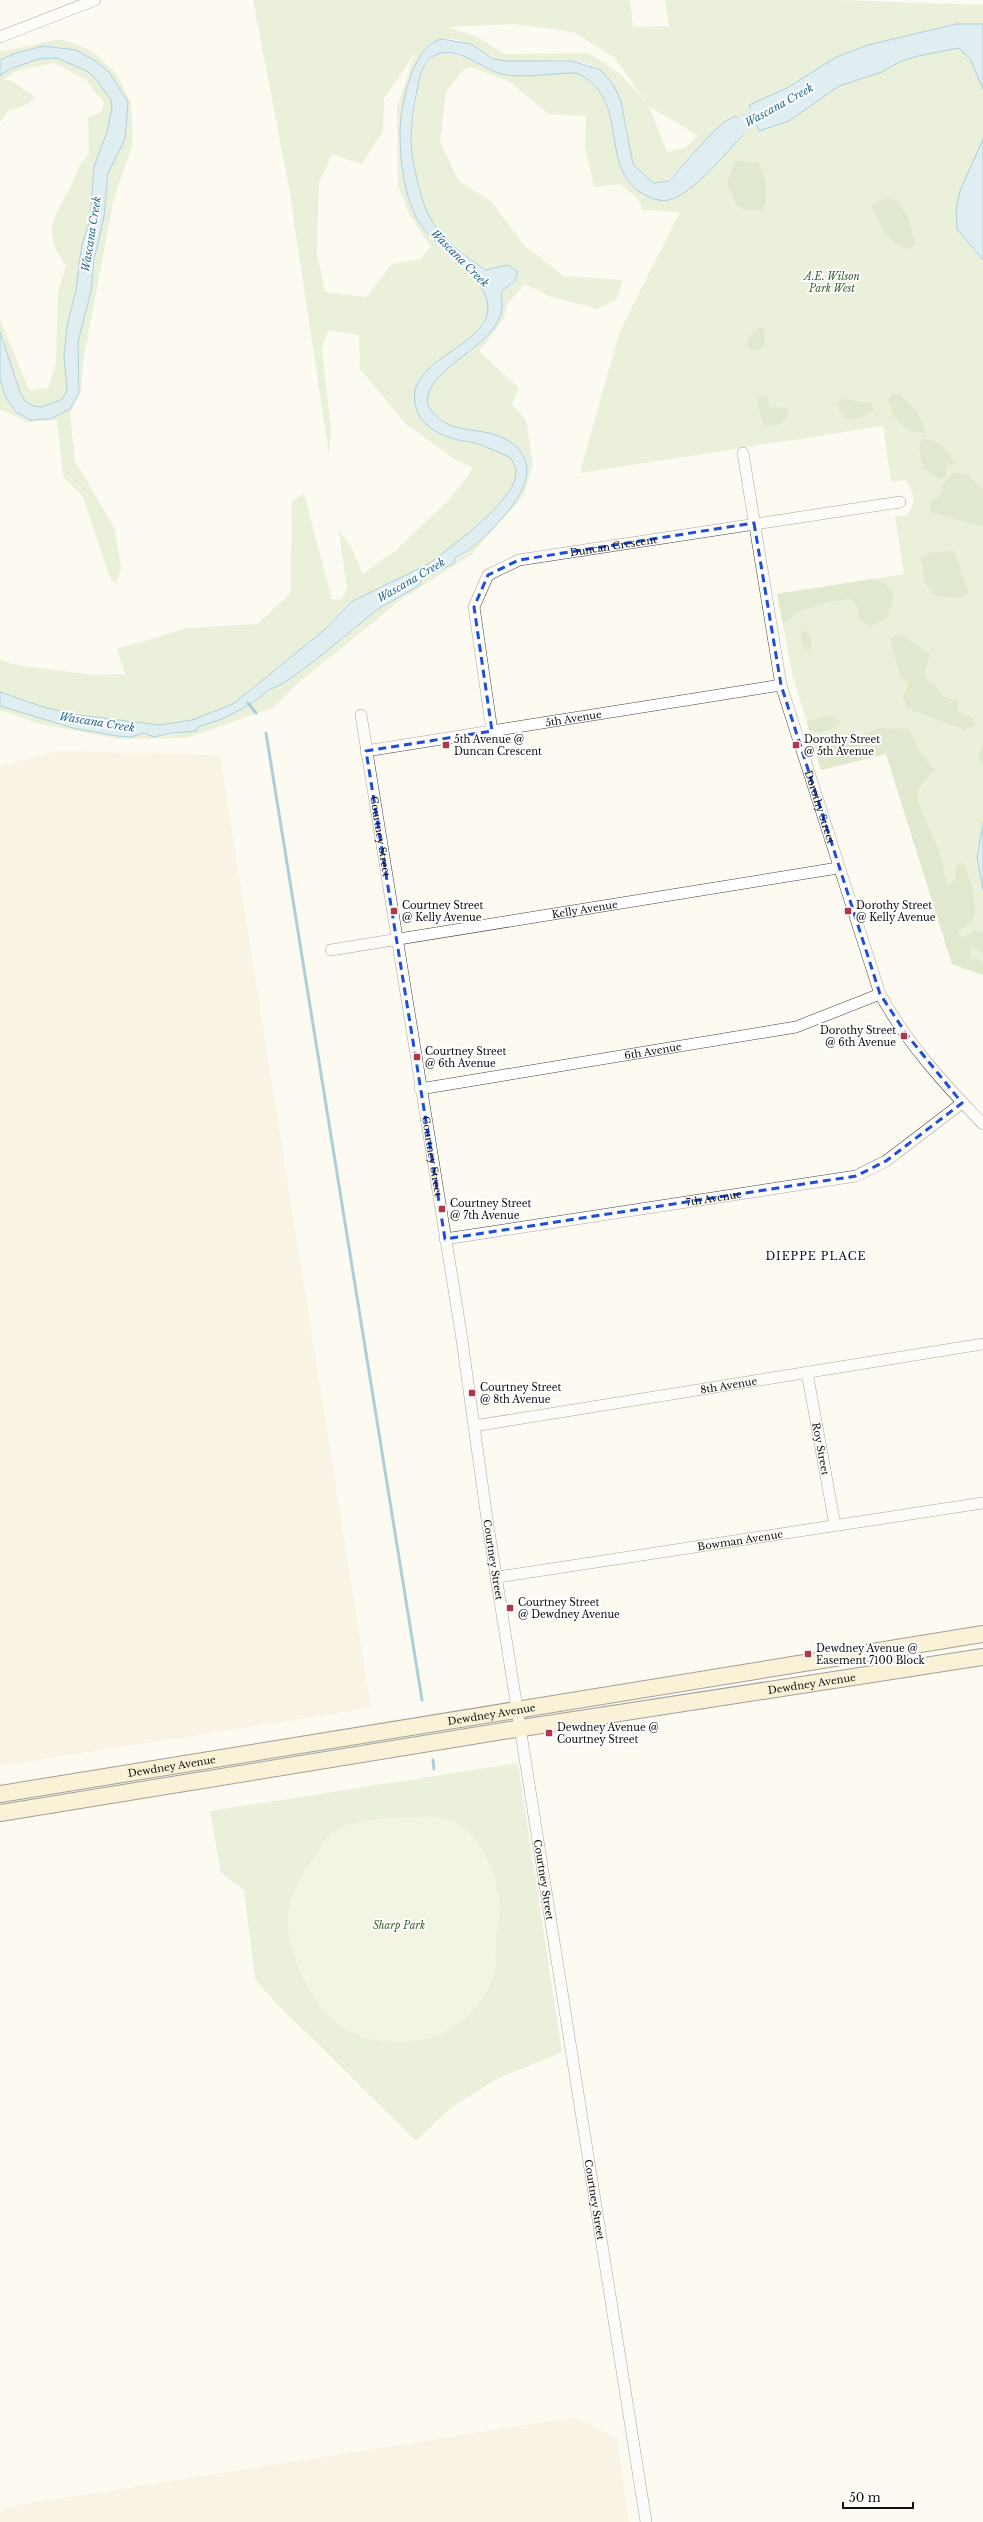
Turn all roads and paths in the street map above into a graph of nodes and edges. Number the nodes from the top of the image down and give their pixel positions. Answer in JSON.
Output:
{"nodes":[{"id":1,"x":95,"y":0,"type":"edge"},
{"id":2,"x":0,"y":37,"type":"edge"},
{"id":3,"x":743,"y":453,"type":"dead end"},
{"id":4,"x":900,"y":502,"type":"dead end"},
{"id":5,"x":754,"y":523,"type":"junction"},
{"id":6,"x":781,"y":685,"type":"junction"},
{"id":7,"x":361,"y":715,"type":"dead end"},
{"id":8,"x":492,"y":731,"type":"junction"},
{"id":9,"x":366,"y":751,"type":"junction"},
{"id":10,"x":838,"y":868,"type":"junction"},
{"id":11,"x":397,"y":940,"type":"junction"},
{"id":12,"x":331,"y":950,"type":"dead end"},
{"id":13,"x":880,"y":994,"type":"junction"},
{"id":14,"x":420,"y":1089,"type":"junction"},
{"id":15,"x":962,"y":1102,"type":"junction"},
{"id":16,"x":983,"y":1124,"type":"edge"},
{"id":17,"x":445,"y":1239,"type":"junction"},
{"id":18,"x":983,"y":1344,"type":"edge"},
{"id":19,"x":807,"y":1372,"type":"junction"},
{"id":20,"x":474,"y":1426,"type":"junction"},
{"id":21,"x":983,"y":1503,"type":"edge"},
{"id":22,"x":836,"y":1525,"type":"junction"},
{"id":23,"x":498,"y":1577,"type":"junction"},
{"id":24,"x":983,"y":1634,"type":"edge"},
{"id":25,"x":983,"y":1657,"type":"edge"},
{"id":26,"x":518,"y":1709,"type":"junction"},
{"id":27,"x":522,"y":1728,"type":"junction"},
{"id":28,"x":0,"y":1794,"type":"edge"},
{"id":29,"x":0,"y":1813,"type":"edge"},
{"id":30,"x":646,"y":2522,"type":"edge"}],
"edges":[{"from":1,"to":2,"type":"street"},
{"from":3,"to":5,"type":"street","name":"Dorothy Street"},
{"from":4,"to":5,"type":"street","name":"Duncan Crescent"},
{"from":5,"to":6,"type":"street","name":"Dorothy Street"},
{"from":5,"to":8,"type":"street","name":"Duncan Crescent"},
{"from":6,"to":8,"type":"street","name":"5th Avenue"},
{"from":6,"to":10,"type":"street","name":"Dorothy Street"},
{"from":7,"to":9,"type":"street","name":"Courtney Street"},
{"from":8,"to":9,"type":"street","name":"5th Avenue"},
{"from":9,"to":11,"type":"street","name":"Courtney Street"},
{"from":10,"to":11,"type":"street","name":"Kelly Avenue"},
{"from":10,"to":13,"type":"street","name":"Dorothy Street"},
{"from":11,"to":12,"type":"street","name":"Kelly Avenue"},
{"from":11,"to":14,"type":"street","name":"Courtney Street"},
{"from":13,"to":14,"type":"street","name":"6th Avenue"},
{"from":13,"to":15,"type":"street","name":"Dorothy Street"},
{"from":14,"to":17,"type":"street","name":"Courtney Street"},
{"from":15,"to":16,"type":"street","name":"Dorothy Street"},
{"from":15,"to":17,"type":"street","name":"7th Avenue"},
{"from":17,"to":20,"type":"street","name":"Courtney Street"},
{"from":18,"to":19,"type":"street","name":"8th Avenue"},
{"from":19,"to":20,"type":"street","name":"8th Avenue"},
{"from":19,"to":22,"type":"street","name":"Roy Street"},
{"from":20,"to":23,"type":"street","name":"Courtney Street"},
{"from":21,"to":22,"type":"street","name":"Bowman Avenue"},
{"from":22,"to":23,"type":"street","name":"Bowman Avenue"},
{"from":23,"to":26,"type":"street","name":"Courtney Street"},
{"from":24,"to":26,"type":"main road","name":"Dewdney Avenue"},
{"from":25,"to":27,"type":"main road","name":"Dewdney Avenue"},
{"from":26,"to":27,"type":"street","name":"Courtney Street"},
{"from":26,"to":28,"type":"main road","name":"Dewdney Avenue"},
{"from":27,"to":29,"type":"main road","name":"Dewdney Avenue"},
{"from":27,"to":30,"type":"street","name":"Courtney Street"}]}
